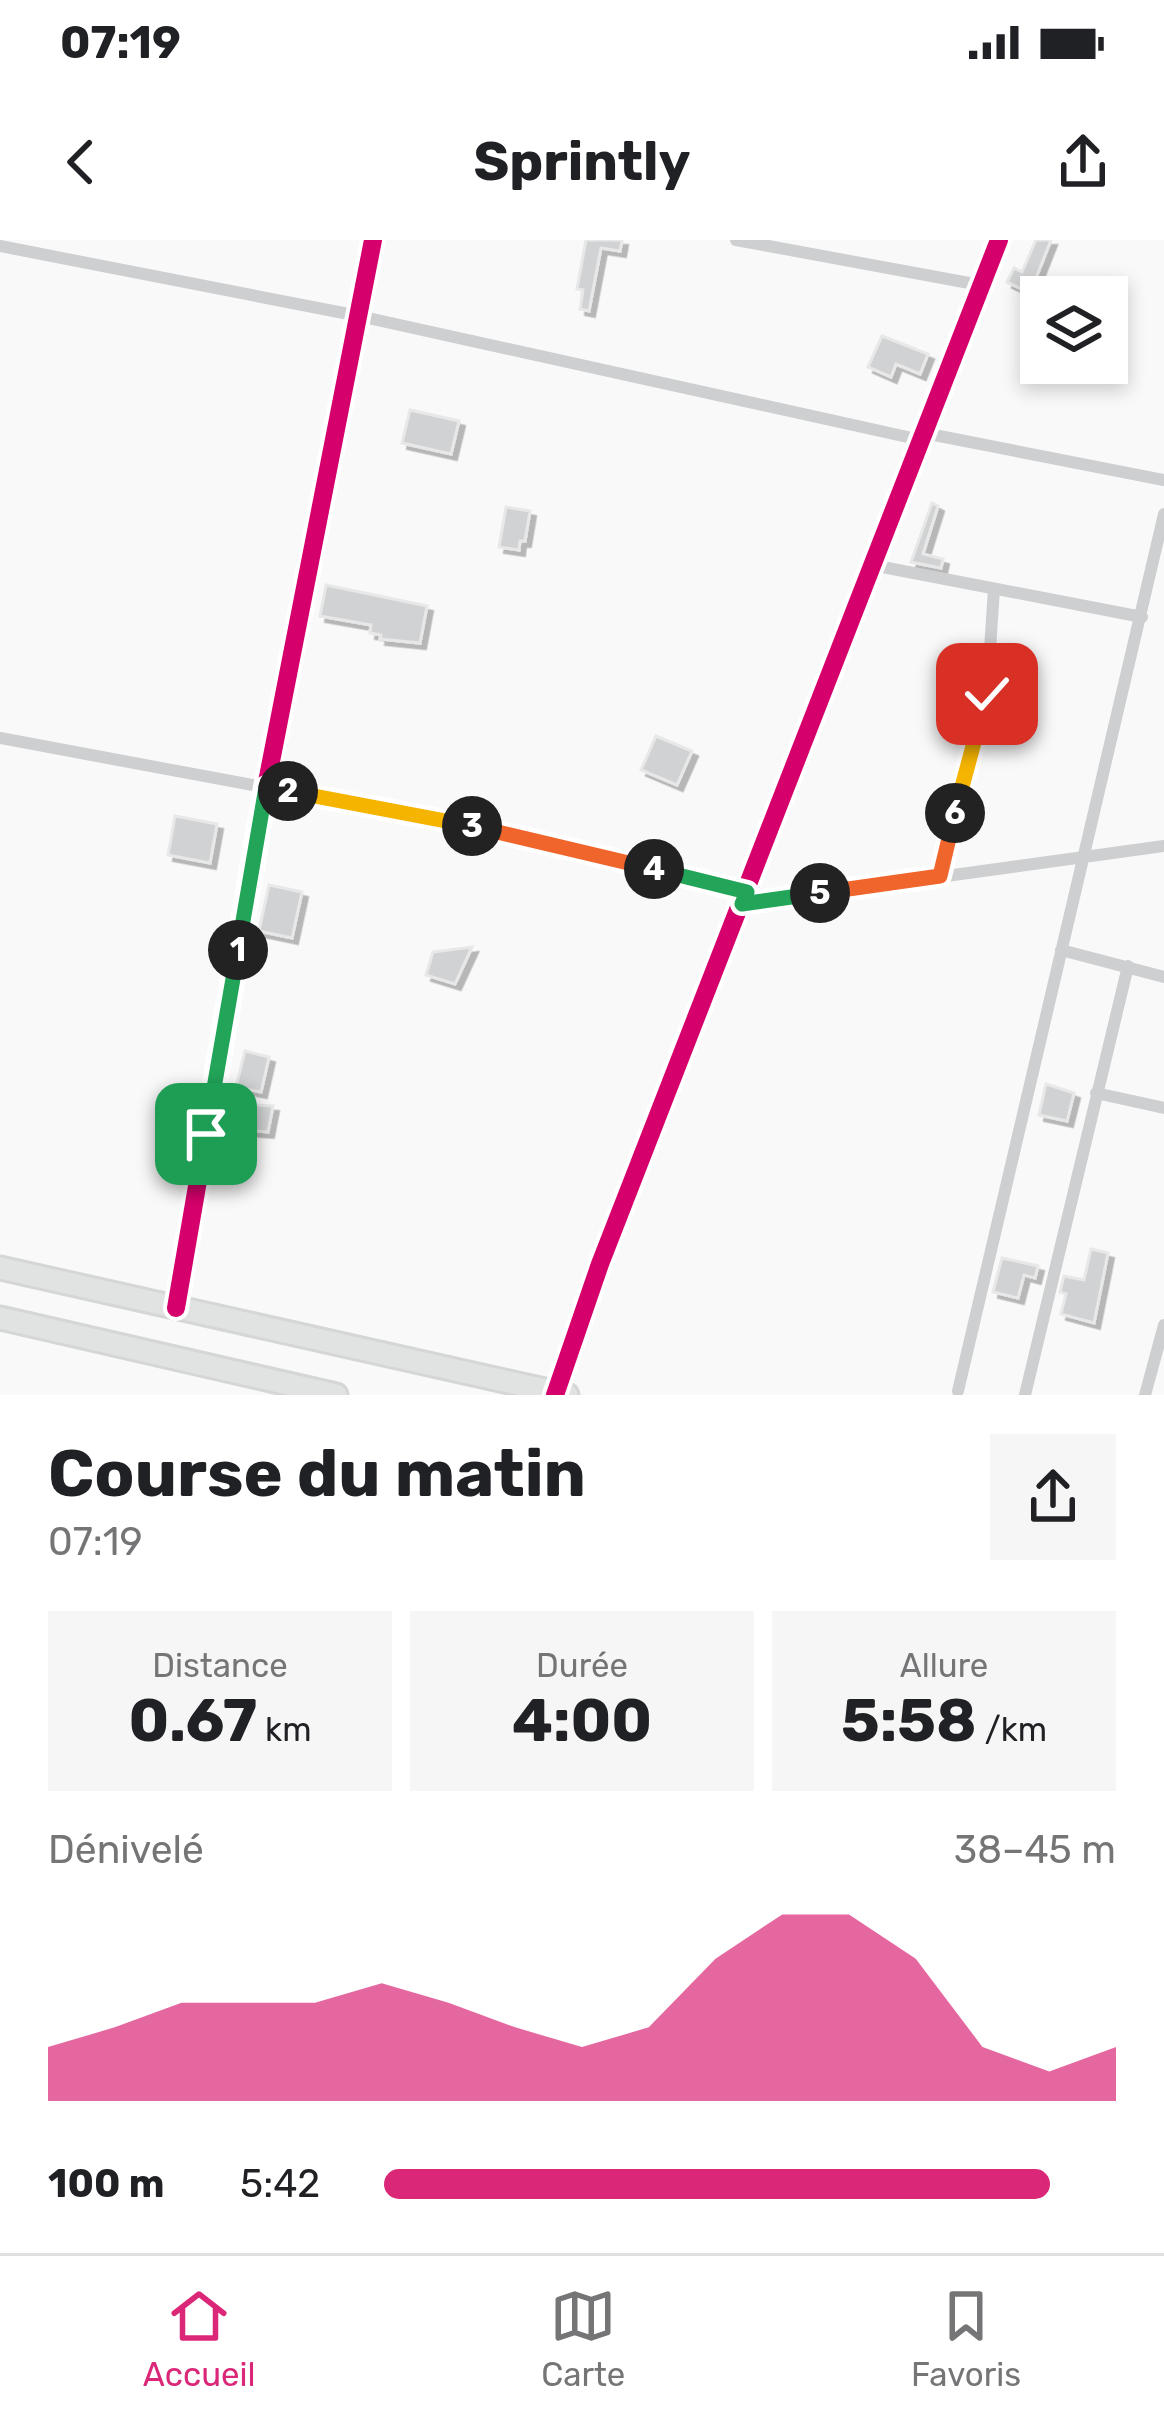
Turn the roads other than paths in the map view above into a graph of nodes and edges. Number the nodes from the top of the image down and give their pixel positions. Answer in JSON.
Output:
{"nodes":[{"id":1,"x":373,"y":240,"type":"edge"},
{"id":2,"x":736,"y":240,"type":"edge"},
{"id":3,"x":999,"y":240,"type":"edge"},
{"id":4,"x":0,"y":246,"type":"edge"},
{"id":5,"x":980,"y":285,"type":"junction"},
{"id":6,"x":359,"y":316,"type":"junction"},
{"id":7,"x":922,"y":437,"type":"junction"},
{"id":8,"x":1164,"y":480,"type":"edge"},
{"id":9,"x":1164,"y":514,"type":"edge"},
{"id":10,"x":872,"y":565,"type":"junction"},
{"id":11,"x":994,"y":589,"type":"junction"},
{"id":12,"x":1142,"y":617,"type":"junction"},
{"id":13,"x":0,"y":738,"type":"edge"},
{"id":14,"x":266,"y":787,"type":"junction"},
{"id":15,"x":1164,"y":846,"type":"edge"},
{"id":16,"x":1081,"y":856,"type":"junction"},
{"id":17,"x":940,"y":876,"type":"junction"},
{"id":18,"x":745,"y":898,"type":"junction"},
{"id":19,"x":1061,"y":950,"type":"junction"},
{"id":20,"x":1128,"y":966,"type":"junction"},
{"id":21,"x":1164,"y":977,"type":"edge"},
{"id":22,"x":1096,"y":1093,"type":"junction"},
{"id":23,"x":1164,"y":1108,"type":"edge"},
{"id":24,"x":0,"y":1268,"type":"edge"},
{"id":25,"x":176,"y":1307,"type":"junction"},
{"id":26,"x":0,"y":1318,"type":"edge"},
{"id":27,"x":1164,"y":1325,"type":"edge"},
{"id":28,"x":1162,"y":1354,"type":"edge"},
{"id":29,"x":958,"y":1391,"type":"dead end"},
{"id":30,"x":559,"y":1394,"type":"edge"},
{"id":31,"x":336,"y":1395,"type":"edge"},
{"id":32,"x":1025,"y":1395,"type":"edge"},
{"id":33,"x":1145,"y":1395,"type":"edge"}],
"edges":[{"from":1,"to":6,"type":"street"},
{"from":2,"to":5,"type":"street"},
{"from":3,"to":5,"type":"street"},
{"from":4,"to":6,"type":"street"},
{"from":5,"to":7,"type":"street"},
{"from":6,"to":7,"type":"street"},
{"from":6,"to":14,"type":"street"},
{"from":7,"to":8,"type":"street"},
{"from":7,"to":10,"type":"street"},
{"from":9,"to":12,"type":"street"},
{"from":10,"to":11,"type":"street"},
{"from":10,"to":18,"type":"street"},
{"from":11,"to":12,"type":"street"},
{"from":11,"to":17,"type":"street"},
{"from":12,"to":16,"type":"street"},
{"from":13,"to":14,"type":"street"},
{"from":14,"to":18,"type":"street"},
{"from":14,"to":25,"type":"street"},
{"from":15,"to":16,"type":"street"},
{"from":16,"to":17,"type":"street"},
{"from":16,"to":19,"type":"street"},
{"from":17,"to":18,"type":"street"},
{"from":18,"to":30,"type":"street"},
{"from":19,"to":20,"type":"street"},
{"from":19,"to":29,"type":"street"},
{"from":20,"to":21,"type":"street"},
{"from":20,"to":22,"type":"street"},
{"from":22,"to":23,"type":"street"},
{"from":22,"to":32,"type":"street"},
{"from":24,"to":25,"type":"highway"},
{"from":25,"to":30,"type":"highway"},
{"from":26,"to":31,"type":"highway"},
{"from":27,"to":28,"type":"street"},
{"from":28,"to":33,"type":"street"}]}
